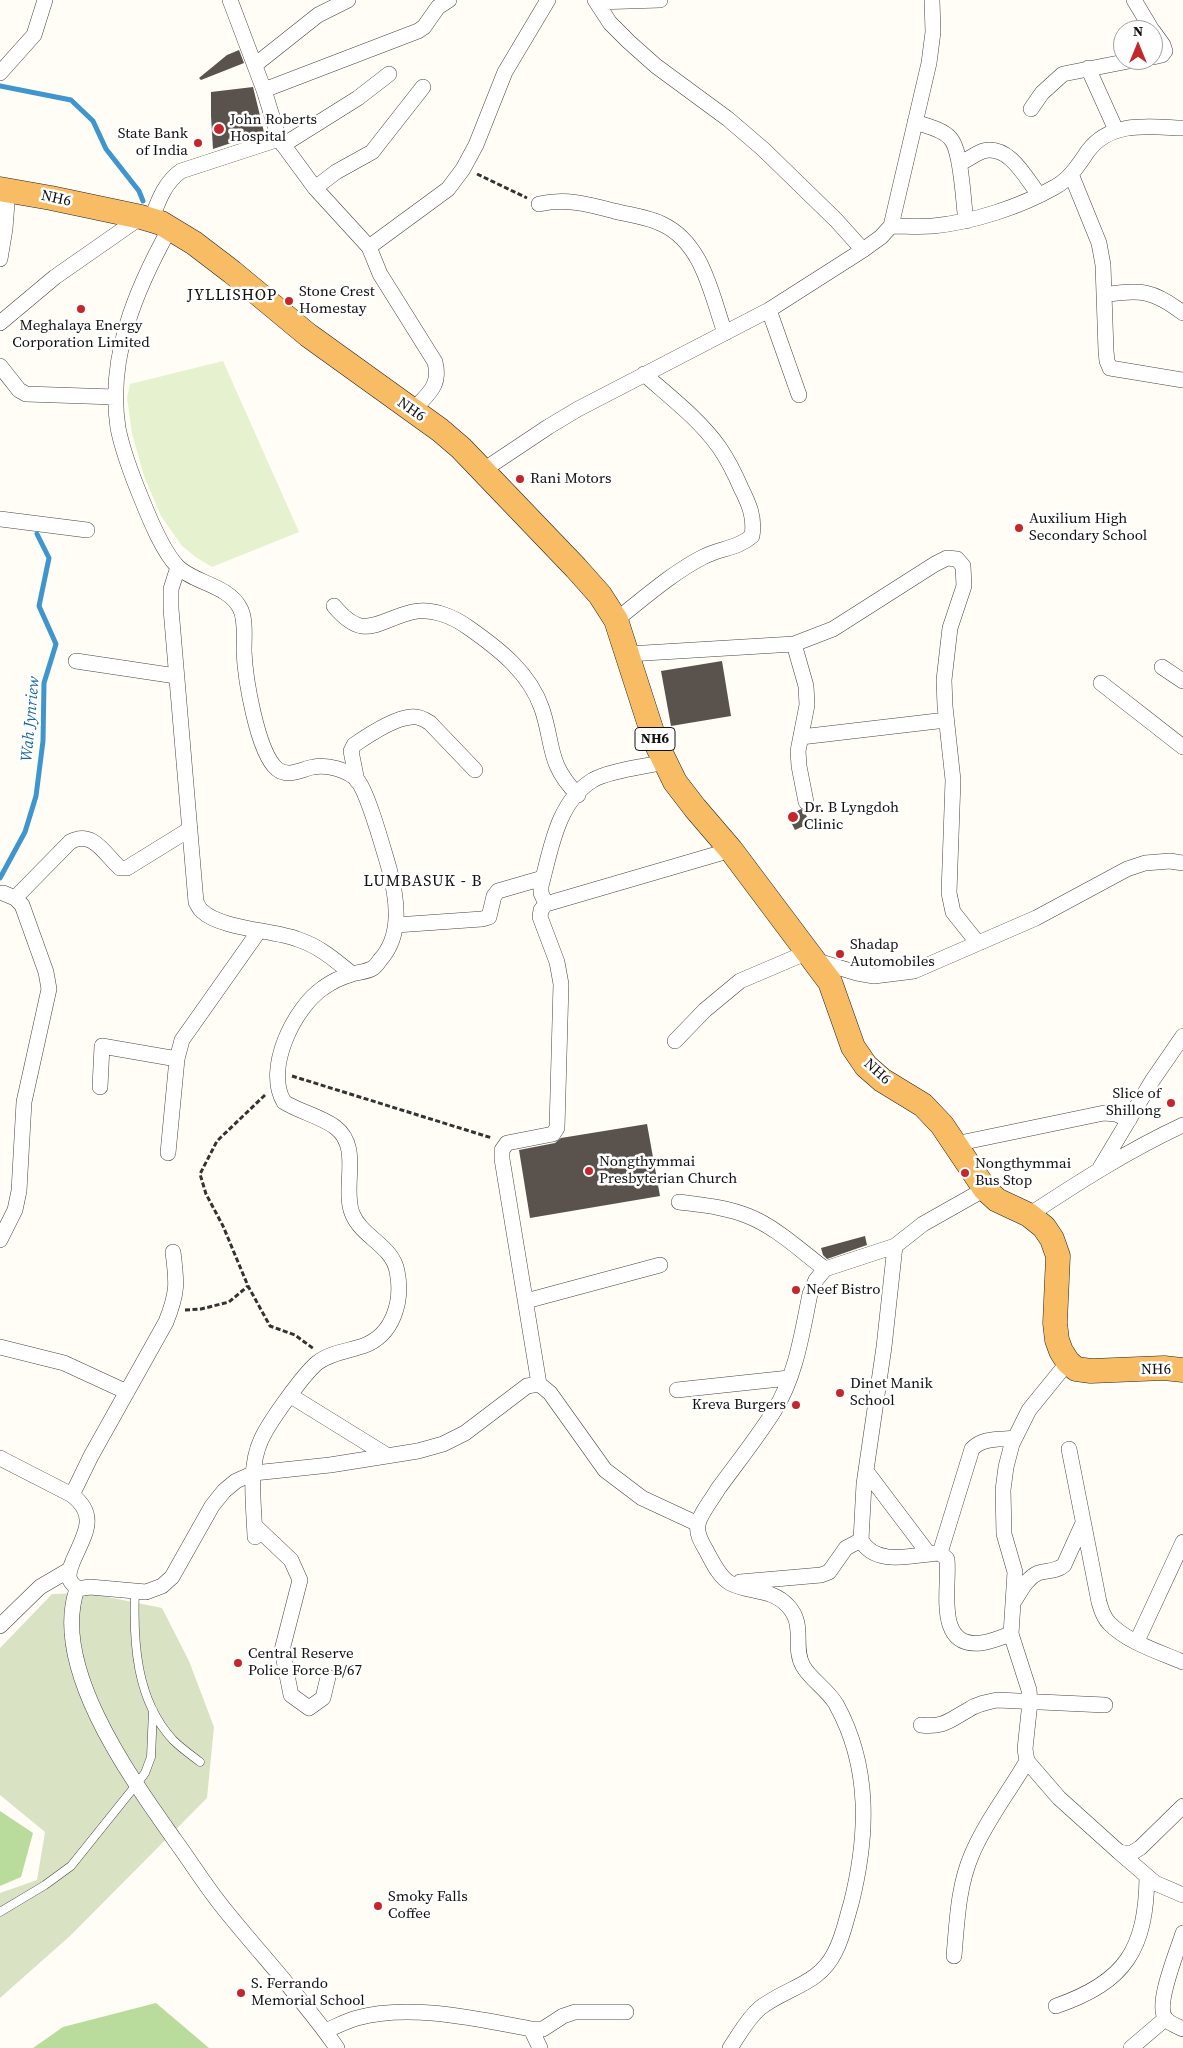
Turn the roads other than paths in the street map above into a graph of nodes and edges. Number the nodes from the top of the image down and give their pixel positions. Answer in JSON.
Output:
{"nodes":[{"id":1,"x":45,"y":0,"type":"edge"},
{"id":2,"x":230,"y":0,"type":"edge"},
{"id":3,"x":348,"y":0,"type":"edge"},
{"id":4,"x":450,"y":0,"type":"edge"},
{"id":5,"x":548,"y":0,"type":"edge"},
{"id":6,"x":660,"y":0,"type":"edge"},
{"id":7,"x":932,"y":0,"type":"edge"},
{"id":8,"x":1134,"y":0,"type":"edge"},
{"id":9,"x":596,"y":1,"type":"edge"},
{"id":10,"x":1147,"y":20,"type":"edge"},
{"id":11,"x":1113,"y":64,"type":"edge"},
{"id":12,"x":255,"y":65,"type":"junction"},
{"id":13,"x":1088,"y":68,"type":"junction"},
{"id":14,"x":0,"y":73,"type":"edge"},
{"id":15,"x":389,"y":74,"type":"dead end"},
{"id":16,"x":423,"y":87,"type":"dead end"},
{"id":17,"x":264,"y":90,"type":"junction"},
{"id":18,"x":1031,"y":109,"type":"dead end"},
{"id":19,"x":915,"y":122,"type":"junction"},
{"id":20,"x":1183,"y":128,"type":"edge"},
{"id":21,"x":1116,"y":130,"type":"junction"},
{"id":22,"x":281,"y":142,"type":"junction"},
{"id":23,"x":959,"y":164,"type":"junction"},
{"id":24,"x":1071,"y":174,"type":"junction"},
{"id":25,"x":315,"y":188,"type":"junction"},
{"id":26,"x":4,"y":190,"type":"edge"},
{"id":27,"x":1039,"y":195,"type":"junction"},
{"id":28,"x":539,"y":204,"type":"road end"},
{"id":29,"x":966,"y":221,"type":"junction"},
{"id":30,"x":154,"y":222,"type":"junction"},
{"id":31,"x":891,"y":226,"type":"junction"},
{"id":32,"x":369,"y":248,"type":"junction"},
{"id":33,"x":863,"y":250,"type":"junction"},
{"id":34,"x":0,"y":259,"type":"edge"},
{"id":35,"x":1104,"y":295,"type":"junction"},
{"id":36,"x":769,"y":310,"type":"junction"},
{"id":37,"x":1183,"y":313,"type":"edge"},
{"id":38,"x":0,"y":323,"type":"edge"},
{"id":39,"x":725,"y":333,"type":"junction"},
{"id":40,"x":0,"y":366,"type":"edge"},
{"id":41,"x":644,"y":374,"type":"junction"},
{"id":42,"x":1183,"y":380,"type":"edge"},
{"id":43,"x":799,"y":395,"type":"dead end"},
{"id":44,"x":115,"y":398,"type":"junction"},
{"id":45,"x":413,"y":410,"type":"junction"},
{"id":46,"x":482,"y":471,"type":"junction"},
{"id":47,"x":0,"y":519,"type":"edge"},
{"id":48,"x":87,"y":530,"type":"dead end"},
{"id":49,"x":178,"y":567,"type":"junction"},
{"id":50,"x":334,"y":606,"type":"dead end"},
{"id":51,"x":616,"y":620,"type":"junction"},
{"id":52,"x":794,"y":644,"type":"junction"},
{"id":53,"x":628,"y":654,"type":"junction"},
{"id":54,"x":76,"y":661,"type":"dead end"},
{"id":55,"x":1162,"y":667,"type":"dead end"},
{"id":56,"x":176,"y":676,"type":"junction"},
{"id":57,"x":1183,"y":681,"type":"edge"},
{"id":58,"x":1101,"y":683,"type":"dead end"},
{"id":59,"x":946,"y":720,"type":"junction"},
{"id":60,"x":801,"y":737,"type":"junction"},
{"id":61,"x":1183,"y":747,"type":"edge"},
{"id":62,"x":665,"y":762,"type":"junction"},
{"id":63,"x":474,"y":770,"type":"dead end"},
{"id":64,"x":357,"y":781,"type":"junction"},
{"id":65,"x":578,"y":795,"type":"junction"},
{"id":66,"x":806,"y":802,"type":"dead end"},
{"id":67,"x":190,"y":828,"type":"junction"},
{"id":68,"x":731,"y":850,"type":"junction"},
{"id":69,"x":1183,"y":862,"type":"edge"},
{"id":70,"x":543,"y":878,"type":"junction"},
{"id":71,"x":546,"y":904,"type":"junction"},
{"id":72,"x":396,"y":926,"type":"junction"},
{"id":73,"x":259,"y":931,"type":"junction"},
{"id":74,"x":977,"y":942,"type":"junction"},
{"id":75,"x":811,"y":956,"type":"junction"},
{"id":76,"x":352,"y":974,"type":"junction"},
{"id":77,"x":1183,"y":1036,"type":"edge"},
{"id":78,"x":675,"y":1042,"type":"dead end"},
{"id":79,"x":177,"y":1060,"type":"junction"},
{"id":80,"x":100,"y":1087,"type":"dead end"},
{"id":81,"x":1129,"y":1120,"type":"junction"},
{"id":82,"x":1183,"y":1125,"type":"edge"},
{"id":83,"x":955,"y":1144,"type":"junction"},
{"id":84,"x":168,"y":1153,"type":"dead end"},
{"id":85,"x":1099,"y":1170,"type":"junction"},
{"id":86,"x":985,"y":1189,"type":"junction"},
{"id":87,"x":679,"y":1202,"type":"dead end"},
{"id":88,"x":1030,"y":1215,"type":"junction"},
{"id":89,"x":0,"y":1240,"type":"edge"},
{"id":90,"x":895,"y":1246,"type":"junction"},
{"id":91,"x":173,"y":1252,"type":"dead end"},
{"id":92,"x":660,"y":1265,"type":"dead end"},
{"id":93,"x":825,"y":1269,"type":"junction"},
{"id":94,"x":526,"y":1301,"type":"junction"},
{"id":95,"x":0,"y":1347,"type":"edge"},
{"id":96,"x":1068,"y":1362,"type":"junction"},
{"id":97,"x":1183,"y":1370,"type":"edge"},
{"id":98,"x":789,"y":1378,"type":"junction"},
{"id":99,"x":539,"y":1384,"type":"junction"},
{"id":100,"x":677,"y":1390,"type":"dead end"},
{"id":101,"x":127,"y":1392,"type":"junction"},
{"id":102,"x":290,"y":1396,"type":"junction"},
{"id":103,"x":1015,"y":1438,"type":"junction"},
{"id":104,"x":1068,"y":1449,"type":"dead end"},
{"id":105,"x":388,"y":1456,"type":"junction"},
{"id":106,"x":0,"y":1458,"type":"edge"},
{"id":107,"x":866,"y":1471,"type":"junction"},
{"id":108,"x":254,"y":1473,"type":"junction"},
{"id":109,"x":72,"y":1495,"type":"junction"},
{"id":110,"x":1083,"y":1523,"type":"junction"},
{"id":111,"x":698,"y":1524,"type":"junction"},
{"id":112,"x":861,"y":1540,"type":"junction"},
{"id":113,"x":1183,"y":1542,"type":"edge"},
{"id":114,"x":934,"y":1553,"type":"junction"},
{"id":115,"x":69,"y":1570,"type":"junction"},
{"id":116,"x":729,"y":1583,"type":"junction"},
{"id":117,"x":77,"y":1589,"type":"junction"},
{"id":118,"x":135,"y":1591,"type":"junction"},
{"id":119,"x":1014,"y":1601,"type":"junction"},
{"id":120,"x":0,"y":1626,"type":"edge"},
{"id":121,"x":1011,"y":1634,"type":"junction"},
{"id":122,"x":1137,"y":1641,"type":"junction"},
{"id":123,"x":1183,"y":1662,"type":"edge"},
{"id":124,"x":328,"y":1677,"type":"dead end"},
{"id":125,"x":1030,"y":1702,"type":"junction"},
{"id":126,"x":1105,"y":1704,"type":"dead end"},
{"id":127,"x":153,"y":1710,"type":"junction"},
{"id":128,"x":921,"y":1725,"type":"dead end"},
{"id":129,"x":1027,"y":1761,"type":"junction"},
{"id":130,"x":200,"y":1762,"type":"dead end"},
{"id":131,"x":136,"y":1785,"type":"junction"},
{"id":132,"x":1183,"y":1806,"type":"edge"},
{"id":133,"x":1119,"y":1852,"type":"junction"},
{"id":134,"x":1147,"y":1876,"type":"junction"},
{"id":135,"x":1183,"y":1895,"type":"edge"},
{"id":136,"x":0,"y":1912,"type":"edge"},
{"id":137,"x":1183,"y":1933,"type":"edge"},
{"id":138,"x":954,"y":1956,"type":"dead end"},
{"id":139,"x":1056,"y":2006,"type":"dead end"},
{"id":140,"x":626,"y":2012,"type":"dead end"},
{"id":141,"x":1165,"y":2019,"type":"junction"},
{"id":142,"x":531,"y":2029,"type":"junction"},
{"id":143,"x":1183,"y":2029,"type":"edge"},
{"id":144,"x":325,"y":2031,"type":"junction"},
{"id":145,"x":737,"y":2045,"type":"edge"},
{"id":146,"x":337,"y":2048,"type":"edge"},
{"id":147,"x":540,"y":2048,"type":"edge"},
{"id":148,"x":1131,"y":2048,"type":"edge"}],
"edges":[{"from":1,"to":14,"type":"street"},
{"from":2,"to":12,"type":"street"},
{"from":3,"to":12,"type":"street"},
{"from":4,"to":17,"type":"street"},
{"from":5,"to":32,"type":"street"},
{"from":6,"to":9,"type":"street"},
{"from":7,"to":19,"type":"street"},
{"from":8,"to":10,"type":"street"},
{"from":9,"to":33,"type":"street"},
{"from":11,"to":13,"type":"street"},
{"from":12,"to":17,"type":"street"},
{"from":13,"to":18,"type":"street"},
{"from":13,"to":21,"type":"street"},
{"from":15,"to":22,"type":"street"},
{"from":16,"to":25,"type":"street"},
{"from":17,"to":22,"type":"street"},
{"from":19,"to":23,"type":"street"},
{"from":19,"to":31,"type":"street"},
{"from":20,"to":21,"type":"street"},
{"from":21,"to":24,"type":"street"},
{"from":22,"to":25,"type":"street"},
{"from":22,"to":30,"type":"street"},
{"from":23,"to":27,"type":"street"},
{"from":23,"to":29,"type":"street"},
{"from":24,"to":27,"type":"street"},
{"from":24,"to":35,"type":"street"},
{"from":25,"to":32,"type":"street"},
{"from":26,"to":30,"type":"highway","name":"NH6","number":"NH6"},
{"from":26,"to":34,"type":"street"},
{"from":27,"to":29,"type":"street"},
{"from":28,"to":39,"type":"street"},
{"from":29,"to":31,"type":"street"},
{"from":30,"to":38,"type":"street"},
{"from":30,"to":44,"type":"street"},
{"from":30,"to":45,"type":"highway","name":"NH6","number":"NH6"},
{"from":31,"to":33,"type":"street"},
{"from":32,"to":45,"type":"street"},
{"from":33,"to":36,"type":"street"},
{"from":35,"to":37,"type":"street"},
{"from":35,"to":42,"type":"street"},
{"from":36,"to":39,"type":"street"},
{"from":36,"to":43,"type":"street"},
{"from":39,"to":41,"type":"street"},
{"from":40,"to":44,"type":"street"},
{"from":41,"to":46,"type":"street"},
{"from":41,"to":51,"type":"street"},
{"from":44,"to":49,"type":"street"},
{"from":45,"to":46,"type":"highway","name":"NH6","number":"NH6"},
{"from":46,"to":51,"type":"highway","name":"NH6","number":"NH6"},
{"from":47,"to":48,"type":"street"},
{"from":49,"to":56,"type":"street"},
{"from":49,"to":64,"type":"street"},
{"from":50,"to":65,"type":"street"},
{"from":51,"to":53,"type":"highway","name":"NH6","number":"NH6"},
{"from":52,"to":53,"type":"street"},
{"from":52,"to":59,"type":"street"},
{"from":52,"to":60,"type":"street"},
{"from":53,"to":62,"type":"highway","name":"NH6","number":"NH6"},
{"from":54,"to":56,"type":"street"},
{"from":55,"to":57,"type":"street"},
{"from":56,"to":67,"type":"street"},
{"from":58,"to":61,"type":"street"},
{"from":59,"to":60,"type":"street"},
{"from":59,"to":74,"type":"street"},
{"from":60,"to":66,"type":"street"},
{"from":62,"to":65,"type":"street"},
{"from":62,"to":68,"type":"highway","name":"NH6","number":"NH6"},
{"from":63,"to":64,"type":"street"},
{"from":64,"to":72,"type":"street"},
{"from":65,"to":70,"type":"street"},
{"from":67,"to":73,"type":"street"},
{"from":67,"to":89,"type":"street"},
{"from":68,"to":71,"type":"street"},
{"from":68,"to":75,"type":"highway","name":"NH6","number":"NH6"},
{"from":69,"to":74,"type":"street"},
{"from":70,"to":71,"type":"street"},
{"from":70,"to":72,"type":"street"},
{"from":71,"to":94,"type":"street"},
{"from":72,"to":76,"type":"street"},
{"from":73,"to":76,"type":"street"},
{"from":73,"to":79,"type":"street"},
{"from":74,"to":75,"type":"street"},
{"from":75,"to":78,"type":"street"},
{"from":75,"to":83,"type":"highway","name":"NH6","number":"NH6"},
{"from":76,"to":102,"type":"street"},
{"from":77,"to":81,"type":"street"},
{"from":79,"to":80,"type":"street"},
{"from":79,"to":84,"type":"street"},
{"from":81,"to":83,"type":"street"},
{"from":81,"to":85,"type":"street"},
{"from":82,"to":85,"type":"street"},
{"from":83,"to":86,"type":"highway","name":"NH6","number":"NH6"},
{"from":85,"to":88,"type":"street"},
{"from":86,"to":88,"type":"highway","name":"NH6","number":"NH6"},
{"from":86,"to":90,"type":"street"},
{"from":87,"to":93,"type":"street"},
{"from":88,"to":96,"type":"highway","name":"NH6","number":"NH6"},
{"from":90,"to":93,"type":"street"},
{"from":90,"to":107,"type":"street"},
{"from":91,"to":101,"type":"street"},
{"from":92,"to":94,"type":"street"},
{"from":93,"to":98,"type":"street"},
{"from":94,"to":99,"type":"street"},
{"from":95,"to":101,"type":"street"},
{"from":96,"to":97,"type":"highway","name":"NH6","number":"NH6"},
{"from":96,"to":103,"type":"street"},
{"from":98,"to":100,"type":"street"},
{"from":98,"to":111,"type":"street"},
{"from":99,"to":105,"type":"street"},
{"from":99,"to":111,"type":"street"},
{"from":101,"to":109,"type":"street"},
{"from":102,"to":105,"type":"street"},
{"from":102,"to":108,"type":"street"},
{"from":103,"to":114,"type":"street"},
{"from":103,"to":119,"type":"street"},
{"from":104,"to":110,"type":"street"},
{"from":105,"to":108,"type":"street"},
{"from":106,"to":109,"type":"street"},
{"from":107,"to":112,"type":"street"},
{"from":107,"to":114,"type":"street"},
{"from":108,"to":118,"type":"street"},
{"from":108,"to":124,"type":"street"},
{"from":109,"to":115,"type":"street"},
{"from":110,"to":119,"type":"street"},
{"from":110,"to":122,"type":"street"},
{"from":111,"to":116,"type":"street"},
{"from":112,"to":114,"type":"street"},
{"from":112,"to":116,"type":"street"},
{"from":113,"to":122,"type":"street"},
{"from":114,"to":121,"type":"street"},
{"from":115,"to":117,"type":"street"},
{"from":115,"to":120,"type":"street"},
{"from":116,"to":145,"type":"street"},
{"from":117,"to":118,"type":"street"},
{"from":117,"to":131,"type":"street"},
{"from":118,"to":127,"type":"lane"},
{"from":119,"to":121,"type":"street"},
{"from":121,"to":125,"type":"street"},
{"from":122,"to":123,"type":"street"},
{"from":125,"to":126,"type":"street"},
{"from":125,"to":128,"type":"street"},
{"from":125,"to":129,"type":"street"},
{"from":127,"to":130,"type":"lane"},
{"from":127,"to":131,"type":"lane"},
{"from":129,"to":133,"type":"street"},
{"from":129,"to":138,"type":"street"},
{"from":131,"to":136,"type":"lane"},
{"from":131,"to":144,"type":"street"},
{"from":132,"to":133,"type":"street"},
{"from":133,"to":134,"type":"street"},
{"from":134,"to":135,"type":"street"},
{"from":134,"to":139,"type":"street"},
{"from":137,"to":141,"type":"street"},
{"from":140,"to":142,"type":"street"},
{"from":141,"to":143,"type":"street"},
{"from":141,"to":148,"type":"street"},
{"from":142,"to":144,"type":"street"},
{"from":142,"to":147,"type":"street"},
{"from":144,"to":146,"type":"street"}]}
